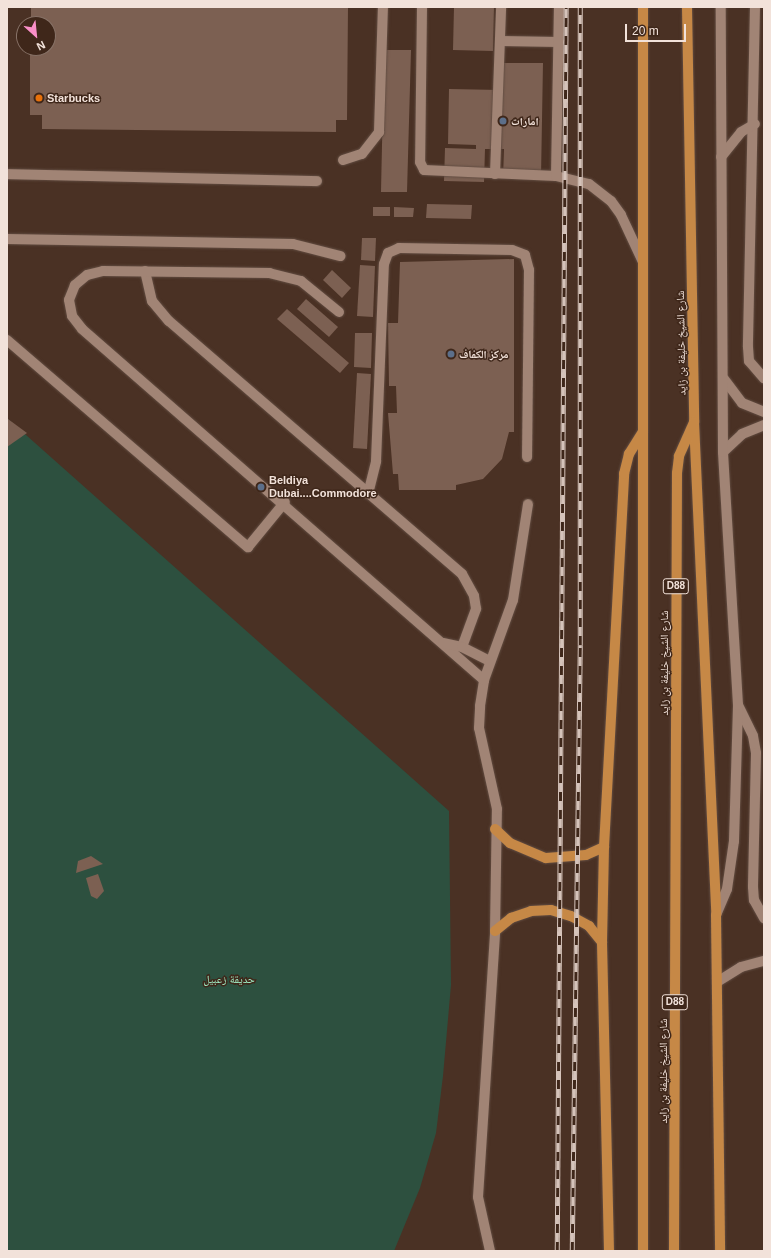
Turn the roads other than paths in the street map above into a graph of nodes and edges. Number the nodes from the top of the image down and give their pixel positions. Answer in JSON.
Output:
{"nodes":[{"id":1,"x":383,"y":7,"type":"edge"},
{"id":2,"x":422,"y":7,"type":"edge"},
{"id":3,"x":500,"y":7,"type":"edge"},
{"id":4,"x":559,"y":7,"type":"edge"},
{"id":5,"x":644,"y":7,"type":"edge"},
{"id":6,"x":687,"y":7,"type":"edge"},
{"id":7,"x":721,"y":7,"type":"edge"},
{"id":8,"x":755,"y":7,"type":"edge"},
{"id":9,"x":500,"y":41,"type":"junction"},
{"id":10,"x":559,"y":42,"type":"junction"},
{"id":11,"x":755,"y":124,"type":"junction"},
{"id":12,"x":721,"y":157,"type":"junction"},
{"id":13,"x":343,"y":160,"type":"dead end"},
{"id":14,"x":7,"y":174,"type":"edge"},
{"id":15,"x":495,"y":174,"type":"junction"},
{"id":16,"x":556,"y":176,"type":"junction"},
{"id":17,"x":317,"y":181,"type":"dead end"},
{"id":18,"x":7,"y":240,"type":"edge"},
{"id":19,"x":340,"y":256,"type":"dead end"},
{"id":20,"x":643,"y":262,"type":"junction"},
{"id":21,"x":145,"y":271,"type":"junction"},
{"id":22,"x":339,"y":312,"type":"dead end"},
{"id":23,"x":7,"y":340,"type":"edge"},
{"id":24,"x":723,"y":378,"type":"junction"},
{"id":25,"x":764,"y":378,"type":"edge"},
{"id":26,"x":764,"y":412,"type":"edge"},
{"id":27,"x":694,"y":422,"type":"junction"},
{"id":28,"x":764,"y":425,"type":"edge"},
{"id":29,"x":643,"y":432,"type":"junction"},
{"id":30,"x":723,"y":452,"type":"junction"},
{"id":31,"x":527,"y":456,"type":"dead end"},
{"id":32,"x":368,"y":494,"type":"junction"},
{"id":33,"x":285,"y":502,"type":"junction"},
{"id":34,"x":528,"y":504,"type":"dead end"},
{"id":35,"x":443,"y":643,"type":"junction"},
{"id":36,"x":462,"y":647,"type":"junction"},
{"id":37,"x":490,"y":661,"type":"junction"},
{"id":38,"x":484,"y":680,"type":"junction"},
{"id":39,"x":738,"y":705,"type":"junction"},
{"id":40,"x":495,"y":829,"type":"junction"},
{"id":41,"x":604,"y":847,"type":"junction"},
{"id":42,"x":716,"y":915,"type":"junction"},
{"id":43,"x":764,"y":918,"type":"edge"},
{"id":44,"x":495,"y":931,"type":"junction"},
{"id":45,"x":602,"y":942,"type":"junction"},
{"id":46,"x":764,"y":961,"type":"edge"},
{"id":47,"x":717,"y":982,"type":"junction"},
{"id":48,"x":490,"y":1251,"type":"edge"},
{"id":49,"x":609,"y":1251,"type":"edge"},
{"id":50,"x":643,"y":1251,"type":"edge"},
{"id":51,"x":674,"y":1251,"type":"edge"},
{"id":52,"x":720,"y":1251,"type":"edge"}],
"edges":[{"from":1,"to":13,"type":"street"},
{"from":2,"to":15,"type":"street"},
{"from":3,"to":9,"type":"street"},
{"from":4,"to":10,"type":"street"},
{"from":5,"to":20,"type":"main road","name":"شارع الشيخ خليفة بن زايد"},
{"from":6,"to":27,"type":"main road","name":"شارع الشيخ خليفة بن زايد","number":"D88"},
{"from":7,"to":12,"type":"street"},
{"from":8,"to":11,"type":"street"},
{"from":9,"to":10,"type":"street"},
{"from":9,"to":15,"type":"street"},
{"from":10,"to":16,"type":"street"},
{"from":11,"to":12,"type":"street"},
{"from":11,"to":25,"type":"street"},
{"from":12,"to":24,"type":"street"},
{"from":14,"to":17,"type":"street"},
{"from":15,"to":16,"type":"street"},
{"from":16,"to":20,"type":"street"},
{"from":18,"to":19,"type":"street"},
{"from":20,"to":29,"type":"main road","name":"شارع الشيخ خليفة بن زايد"},
{"from":21,"to":22,"type":"street"},
{"from":21,"to":32,"type":"street"},
{"from":21,"to":33,"type":"street"},
{"from":23,"to":33,"type":"street"},
{"from":24,"to":26,"type":"street"},
{"from":24,"to":30,"type":"street"},
{"from":27,"to":42,"type":"main road"},
{"from":27,"to":51,"type":"main road","name":"شارع الشيخ خليفة بن زايد","number":"D88"},
{"from":28,"to":30,"type":"street"},
{"from":29,"to":41,"type":"main road"},
{"from":29,"to":50,"type":"main road","name":"شارع الشيخ خليفة بن زايد"},
{"from":30,"to":39,"type":"street"},
{"from":31,"to":32,"type":"street"},
{"from":32,"to":36,"type":"street"},
{"from":33,"to":35,"type":"street"},
{"from":34,"to":37,"type":"street"},
{"from":35,"to":36,"type":"street"},
{"from":35,"to":38,"type":"street"},
{"from":36,"to":37,"type":"street"},
{"from":37,"to":38,"type":"street"},
{"from":38,"to":40,"type":"street"},
{"from":39,"to":42,"type":"street"},
{"from":39,"to":43,"type":"street"},
{"from":40,"to":41,"type":"main road"},
{"from":40,"to":44,"type":"street"},
{"from":41,"to":45,"type":"main road"},
{"from":42,"to":47,"type":"main road"},
{"from":44,"to":45,"type":"main road"},
{"from":44,"to":48,"type":"street"},
{"from":45,"to":49,"type":"main road"},
{"from":46,"to":47,"type":"street"},
{"from":47,"to":52,"type":"main road"}]}
